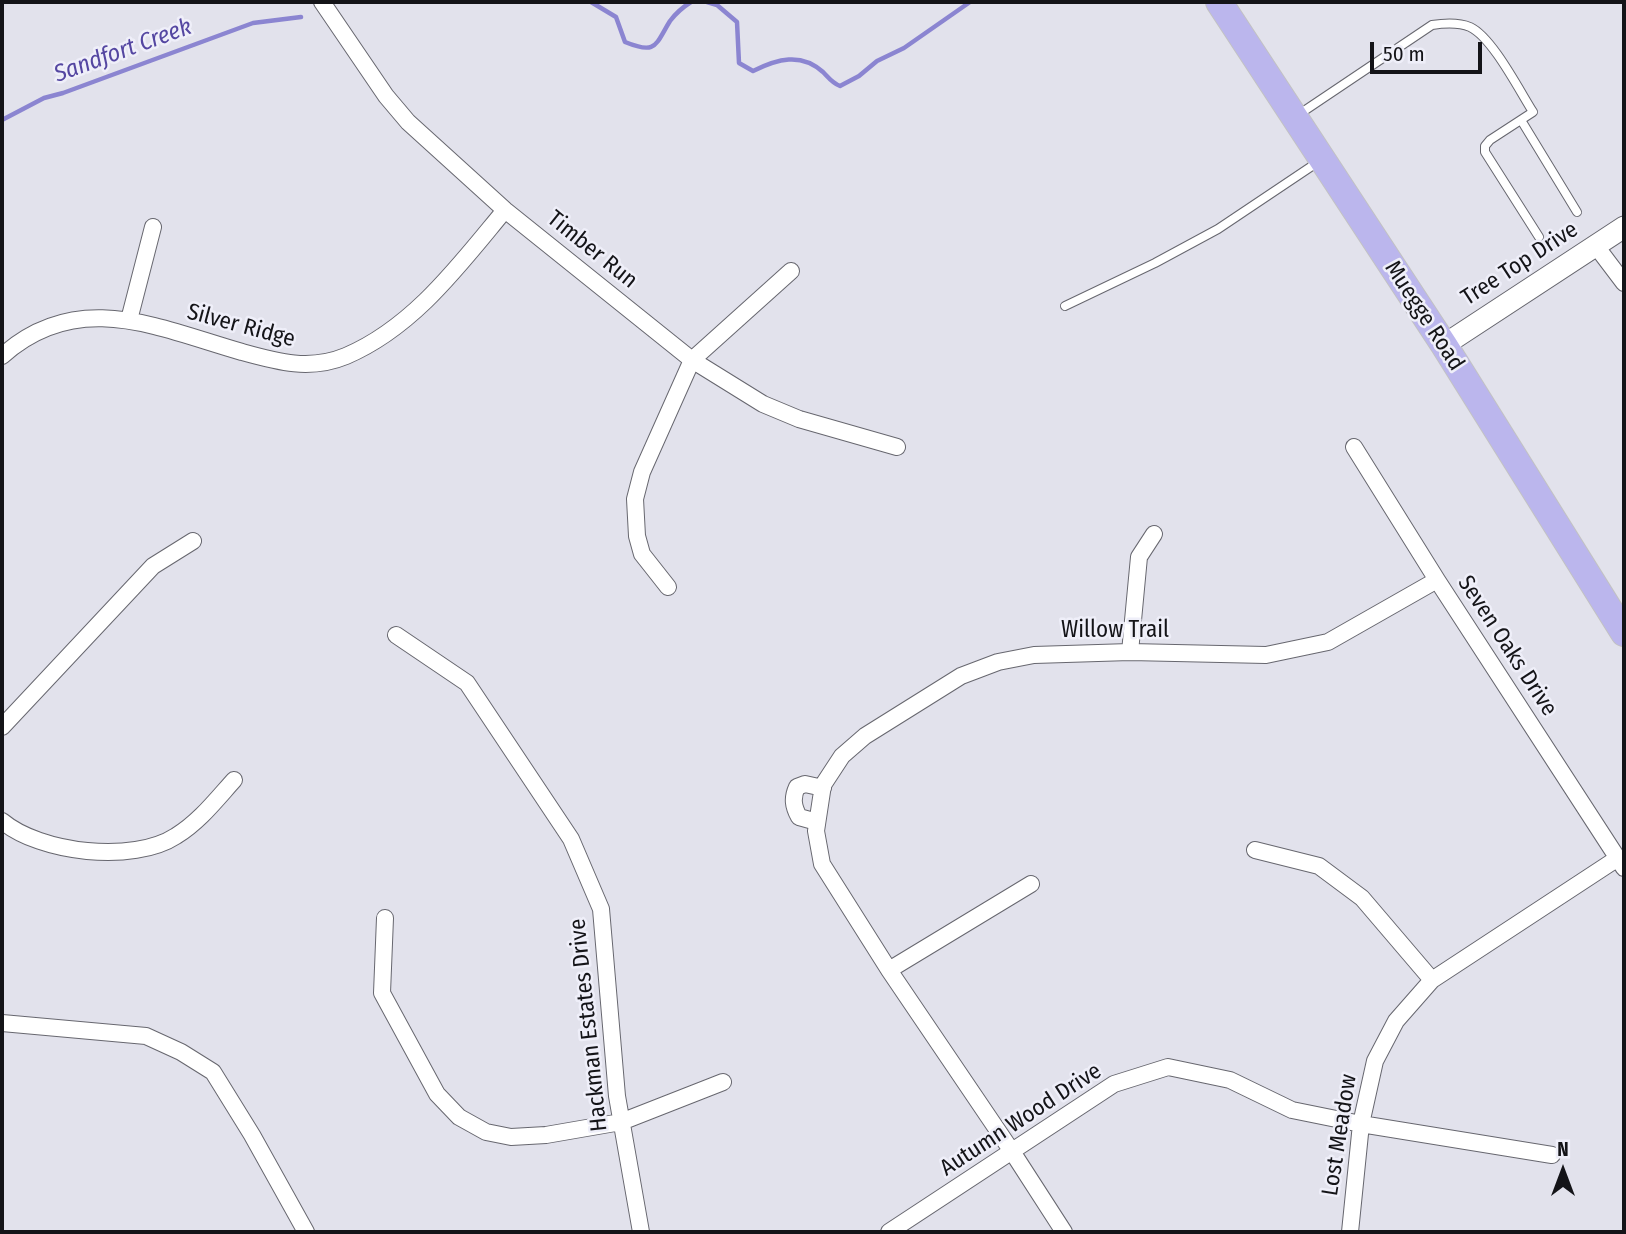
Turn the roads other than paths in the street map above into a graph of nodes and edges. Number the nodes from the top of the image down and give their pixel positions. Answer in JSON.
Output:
{"nodes":[{"id":1,"x":321,"y":2,"type":"edge"},
{"id":2,"x":1219,"y":2,"type":"edge"},
{"id":3,"x":1295,"y":117,"type":"junction"},
{"id":4,"x":1521,"y":120,"type":"junction"},
{"id":5,"x":1322,"y":159,"type":"junction"},
{"id":6,"x":505,"y":209,"type":"junction"},
{"id":7,"x":1577,"y":212,"type":"dead end"},
{"id":8,"x":1624,"y":226,"type":"edge"},
{"id":9,"x":153,"y":227,"type":"dead end"},
{"id":10,"x":1539,"y":237,"type":"dead end"},
{"id":11,"x":1596,"y":246,"type":"junction"},
{"id":12,"x":791,"y":271,"type":"dead end"},
{"id":13,"x":1624,"y":283,"type":"edge"},
{"id":14,"x":1065,"y":306,"type":"dead end"},
{"id":15,"x":129,"y":320,"type":"junction"},
{"id":16,"x":1444,"y":345,"type":"junction"},
{"id":17,"x":2,"y":356,"type":"edge"},
{"id":18,"x":692,"y":360,"type":"junction"},
{"id":19,"x":897,"y":447,"type":"dead end"},
{"id":20,"x":1354,"y":447,"type":"dead end"},
{"id":21,"x":1154,"y":534,"type":"dead end"},
{"id":22,"x":193,"y":541,"type":"dead end"},
{"id":23,"x":1437,"y":580,"type":"junction"},
{"id":24,"x":668,"y":586,"type":"dead end"},
{"id":25,"x":1624,"y":633,"type":"edge"},
{"id":26,"x":396,"y":635,"type":"dead end"},
{"id":27,"x":1130,"y":652,"type":"junction"},
{"id":28,"x":2,"y":727,"type":"edge"},
{"id":29,"x":234,"y":780,"type":"dead end"},
{"id":30,"x":823,"y":788,"type":"junction"},
{"id":31,"x":2,"y":821,"type":"edge"},
{"id":32,"x":817,"y":822,"type":"junction"},
{"id":33,"x":1624,"y":836,"type":"edge"},
{"id":34,"x":1255,"y":850,"type":"dead end"},
{"id":35,"x":1620,"y":860,"type":"edge"},
{"id":36,"x":1031,"y":884,"type":"dead end"},
{"id":37,"x":385,"y":918,"type":"dead end"},
{"id":38,"x":889,"y":970,"type":"junction"},
{"id":39,"x":1432,"y":980,"type":"junction"},
{"id":40,"x":2,"y":1023,"type":"edge"},
{"id":41,"x":723,"y":1082,"type":"dead end"},
{"id":42,"x":621,"y":1122,"type":"junction"},
{"id":43,"x":1361,"y":1124,"type":"junction"},
{"id":44,"x":1013,"y":1153,"type":"junction"},
{"id":45,"x":1552,"y":1155,"type":"dead end"},
{"id":46,"x":306,"y":1232,"type":"edge"},
{"id":47,"x":641,"y":1232,"type":"edge"},
{"id":48,"x":889,"y":1232,"type":"edge"},
{"id":49,"x":1064,"y":1232,"type":"edge"},
{"id":50,"x":1350,"y":1232,"type":"edge"}],
"edges":[{"from":1,"to":6,"type":"street","name":"Timber Run"},
{"from":2,"to":3,"type":"main road","name":"Muegge Road"},
{"from":3,"to":4,"type":"lane"},
{"from":3,"to":5,"type":"main road","name":"Muegge Road"},
{"from":4,"to":7,"type":"lane"},
{"from":4,"to":10,"type":"lane"},
{"from":5,"to":14,"type":"lane"},
{"from":5,"to":16,"type":"main road","name":"Muegge Road"},
{"from":6,"to":15,"type":"street","name":"Silver Ridge"},
{"from":6,"to":18,"type":"street","name":"Timber Run"},
{"from":8,"to":11,"type":"street","name":"Tree Top Drive"},
{"from":9,"to":15,"type":"street"},
{"from":11,"to":13,"type":"street"},
{"from":11,"to":16,"type":"street","name":"Tree Top Drive"},
{"from":12,"to":18,"type":"street"},
{"from":15,"to":17,"type":"street","name":"Silver Ridge"},
{"from":16,"to":25,"type":"main road","name":"Muegge Road"},
{"from":18,"to":19,"type":"street","name":"Timber Run"},
{"from":18,"to":24,"type":"street"},
{"from":20,"to":23,"type":"street","name":"Seven Oaks Drive"},
{"from":21,"to":27,"type":"street"},
{"from":22,"to":28,"type":"street"},
{"from":23,"to":27,"type":"street","name":"Willow Trail"},
{"from":23,"to":35,"type":"street","name":"Seven Oaks Drive"},
{"from":26,"to":42,"type":"street","name":"Hackman Estates Drive"},
{"from":27,"to":30,"type":"street","name":"Willow Trail"},
{"from":29,"to":31,"type":"street"},
{"from":30,"to":32,"type":"street","name":"Willow Trail"},
{"from":30,"to":32,"type":"street"},
{"from":32,"to":38,"type":"street","name":"Willow Trail"},
{"from":33,"to":35,"type":"street"},
{"from":34,"to":39,"type":"street"},
{"from":35,"to":39,"type":"street"},
{"from":36,"to":38,"type":"street"},
{"from":37,"to":42,"type":"street"},
{"from":38,"to":44,"type":"street","name":"Willow Trail"},
{"from":39,"to":43,"type":"street","name":"Lost Meadow"},
{"from":40,"to":46,"type":"street"},
{"from":41,"to":42,"type":"street"},
{"from":42,"to":47,"type":"street","name":"Hackman Estates Drive"},
{"from":43,"to":44,"type":"street","name":"Autumn Wood Drive"},
{"from":43,"to":45,"type":"street","name":"Autumn Wood Drive"},
{"from":43,"to":50,"type":"street","name":"Lost Meadow"},
{"from":44,"to":48,"type":"street","name":"Autumn Wood Drive"},
{"from":44,"to":49,"type":"street","name":"Willow Trail"}]}
